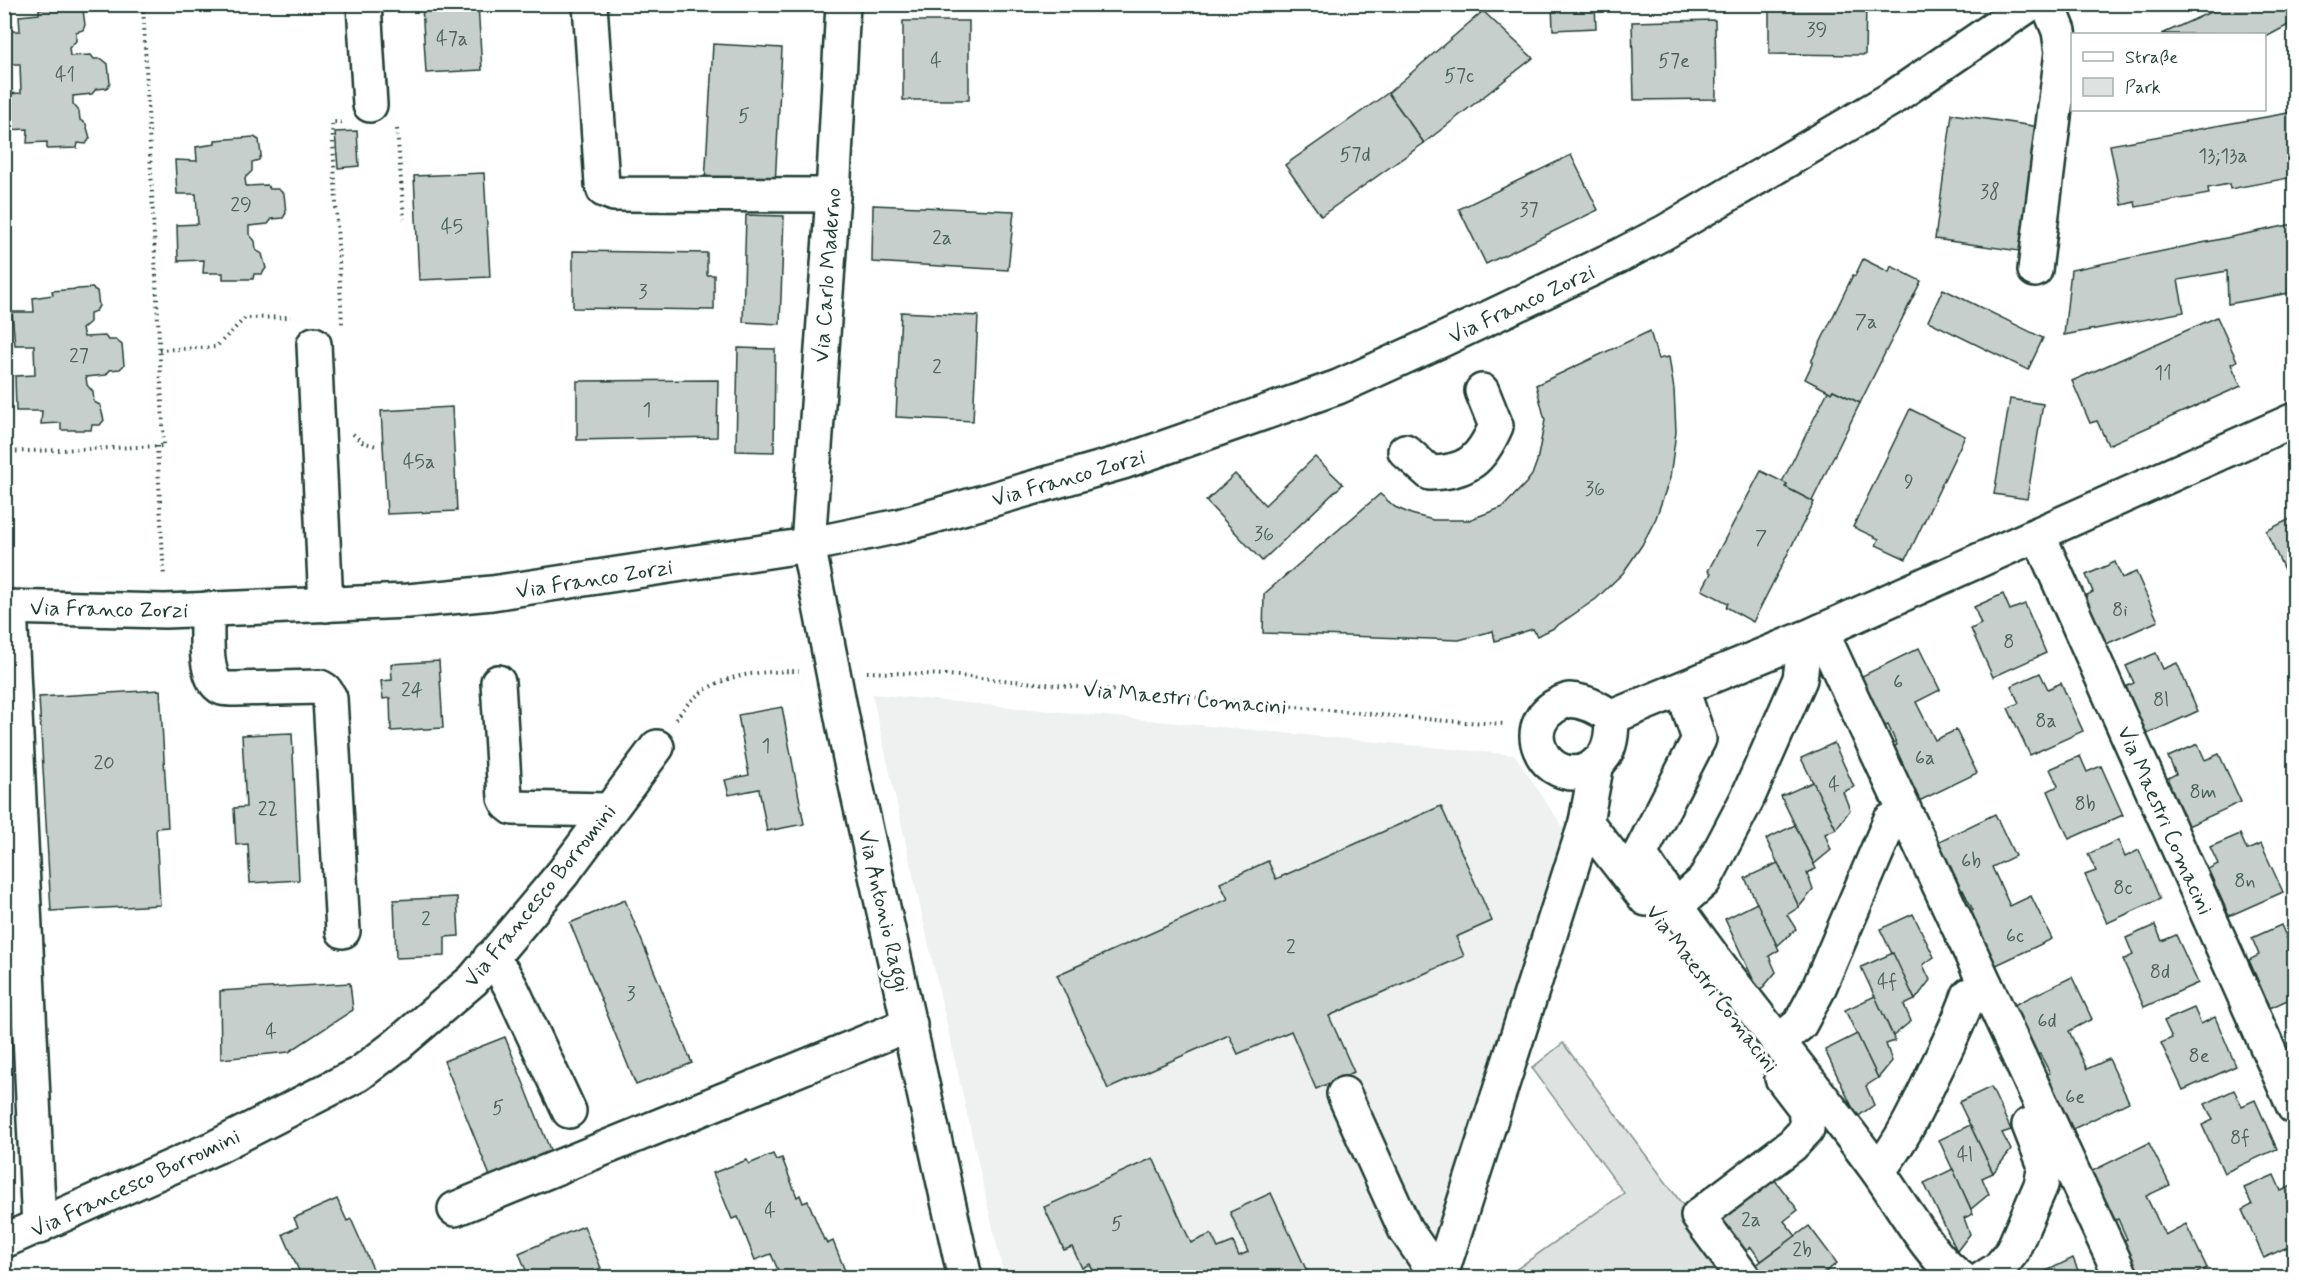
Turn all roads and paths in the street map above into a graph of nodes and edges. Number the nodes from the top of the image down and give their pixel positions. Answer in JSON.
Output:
{"nodes":[{"id":1,"x":143,"y":4,"type":"edge"},
{"id":2,"x":364,"y":4,"type":"edge"},
{"id":3,"x":590,"y":4,"type":"edge"},
{"id":4,"x":843,"y":4,"type":"edge"},
{"id":5,"x":2030,"y":4,"type":"edge"},
{"id":6,"x":2048,"y":4,"type":"edge"},
{"id":7,"x":372,"y":115,"type":"junction"},
{"id":8,"x":833,"y":195,"type":"junction"},
{"id":9,"x":404,"y":219,"type":"dead end"},
{"id":10,"x":2035,"y":270,"type":"dead end"},
{"id":11,"x":319,"y":331,"type":"junction"},
{"id":12,"x":159,"y":350,"type":"junction"},
{"id":13,"x":1482,"y":391,"type":"dead end"},
{"id":14,"x":2295,"y":420,"type":"edge"},
{"id":15,"x":350,"y":430,"type":"dead end"},
{"id":16,"x":158,"y":446,"type":"junction"},
{"id":17,"x":376,"y":446,"type":"dead end"},
{"id":18,"x":1405,"y":451,"type":"dead end"},
{"id":19,"x":4,"y":452,"type":"edge"},
{"id":20,"x":4,"y":509,"type":"edge"},
{"id":21,"x":2038,"y":534,"type":"junction"},
{"id":22,"x":808,"y":545,"type":"junction"},
{"id":23,"x":326,"y":605,"type":"junction"},
{"id":24,"x":7,"y":607,"type":"edge"},
{"id":25,"x":207,"y":609,"type":"junction"},
{"id":26,"x":165,"y":611,"type":"junction"},
{"id":27,"x":1813,"y":634,"type":"junction"},
{"id":28,"x":832,"y":670,"type":"junction"},
{"id":29,"x":498,"y":682,"type":"dead end"},
{"id":30,"x":1683,"y":688,"type":"junction"},
{"id":31,"x":1612,"y":717,"type":"junction"},
{"id":32,"x":1536,"y":730,"type":"junction"},
{"id":33,"x":657,"y":747,"type":"joint"},
{"id":34,"x":1597,"y":763,"type":"junction"},
{"id":35,"x":609,"y":810,"type":"junction"},
{"id":36,"x":1586,"y":822,"type":"junction"},
{"id":37,"x":1890,"y":822,"type":"junction"},
{"id":38,"x":1676,"y":906,"type":"junction"},
{"id":39,"x":15,"y":928,"type":"edge"},
{"id":40,"x":343,"y":931,"type":"dead end"},
{"id":41,"x":490,"y":958,"type":"junction"},
{"id":42,"x":1969,"y":995,"type":"junction"},
{"id":43,"x":910,"y":1024,"type":"junction"},
{"id":44,"x":1778,"y":1042,"type":"junction"},
{"id":45,"x":1344,"y":1094,"type":"dead end"},
{"id":46,"x":2295,"y":1107,"type":"edge"},
{"id":47,"x":569,"y":1111,"type":"dead end"},
{"id":48,"x":1878,"y":1171,"type":"junction"},
{"id":49,"x":455,"y":1209,"type":"dead end"},
{"id":50,"x":39,"y":1227,"type":"junction"},
{"id":51,"x":4,"y":1241,"type":"edge"},
{"id":52,"x":965,"y":1278,"type":"edge"},
{"id":53,"x":1439,"y":1278,"type":"edge"},
{"id":54,"x":1744,"y":1278,"type":"edge"},
{"id":55,"x":1961,"y":1278,"type":"edge"},
{"id":56,"x":1984,"y":1278,"type":"edge"},
{"id":57,"x":2122,"y":1278,"type":"edge"}],
"edges":[{"from":1,"to":12,"type":"path"},
{"from":2,"to":7,"type":"street"},
{"from":3,"to":8,"type":"street"},
{"from":4,"to":8,"type":"street","name":"Via Carlo Maderno"},
{"from":5,"to":22,"type":"street","name":"Via Franco Zorzi"},
{"from":6,"to":10,"type":"street"},
{"from":7,"to":9,"type":"path"},
{"from":7,"to":11,"type":"path"},
{"from":8,"to":22,"type":"street","name":"Via Carlo Maderno"},
{"from":11,"to":12,"type":"path"},
{"from":11,"to":23,"type":"street"},
{"from":12,"to":16,"type":"path"},
{"from":13,"to":18,"type":"street"},
{"from":14,"to":21,"type":"street"},
{"from":15,"to":17,"type":"path"},
{"from":16,"to":19,"type":"path"},
{"from":16,"to":26,"type":"path"},
{"from":20,"to":24,"type":"path"},
{"from":21,"to":27,"type":"street"},
{"from":21,"to":46,"type":"street","name":"Via Maestri Comacini"},
{"from":22,"to":23,"type":"street","name":"Via Franco Zorzi"},
{"from":22,"to":28,"type":"street","name":"Via Antonio Raggi"},
{"from":23,"to":25,"type":"street","name":"Via Franco Zorzi"},
{"from":24,"to":26,"type":"street","name":"Via Franco Zorzi"},
{"from":24,"to":39,"type":"street"},
{"from":25,"to":26,"type":"street","name":"Via Franco Zorzi"},
{"from":25,"to":40,"type":"street"},
{"from":27,"to":30,"type":"street"},
{"from":27,"to":37,"type":"street"},
{"from":27,"to":38,"type":"street","name":"Via Maestri Comacini"},
{"from":27,"to":57,"type":"street"},
{"from":28,"to":32,"type":"path","name":"Via Maestri Comacini"},
{"from":28,"to":33,"type":"path"},
{"from":28,"to":43,"type":"street","name":"Via Antonio Raggi"},
{"from":29,"to":35,"type":"street"},
{"from":30,"to":31,"type":"street"},
{"from":30,"to":38,"type":"street"},
{"from":31,"to":32,"type":"street"},
{"from":31,"to":34,"type":"street"},
{"from":32,"to":34,"type":"street"},
{"from":33,"to":35,"type":"street","name":"Via Francesco Borromini"},
{"from":34,"to":36,"type":"street"},
{"from":35,"to":41,"type":"street","name":"Via Francesco Borromini"},
{"from":36,"to":53,"type":"street"},
{"from":36,"to":54,"type":"street","name":"Via Maestri Comacini"},
{"from":37,"to":42,"type":"street"},
{"from":37,"to":44,"type":"street","name":"Via Maestri Comacini"},
{"from":38,"to":44,"type":"street","name":"Via Maestri Comacini"},
{"from":39,"to":50,"type":"street"},
{"from":41,"to":47,"type":"street"},
{"from":41,"to":50,"type":"street","name":"Via Francesco Borromini"},
{"from":42,"to":48,"type":"street"},
{"from":42,"to":56,"type":"street"},
{"from":43,"to":49,"type":"street"},
{"from":43,"to":52,"type":"street","name":"Via Antonio Raggi"},
{"from":44,"to":48,"type":"street","name":"Via Maestri Comacini"},
{"from":45,"to":53,"type":"street"},
{"from":48,"to":55,"type":"street","name":"Via Maestri Comacini"},
{"from":50,"to":51,"type":"street","name":"Via Francesco Borromini"}]}
